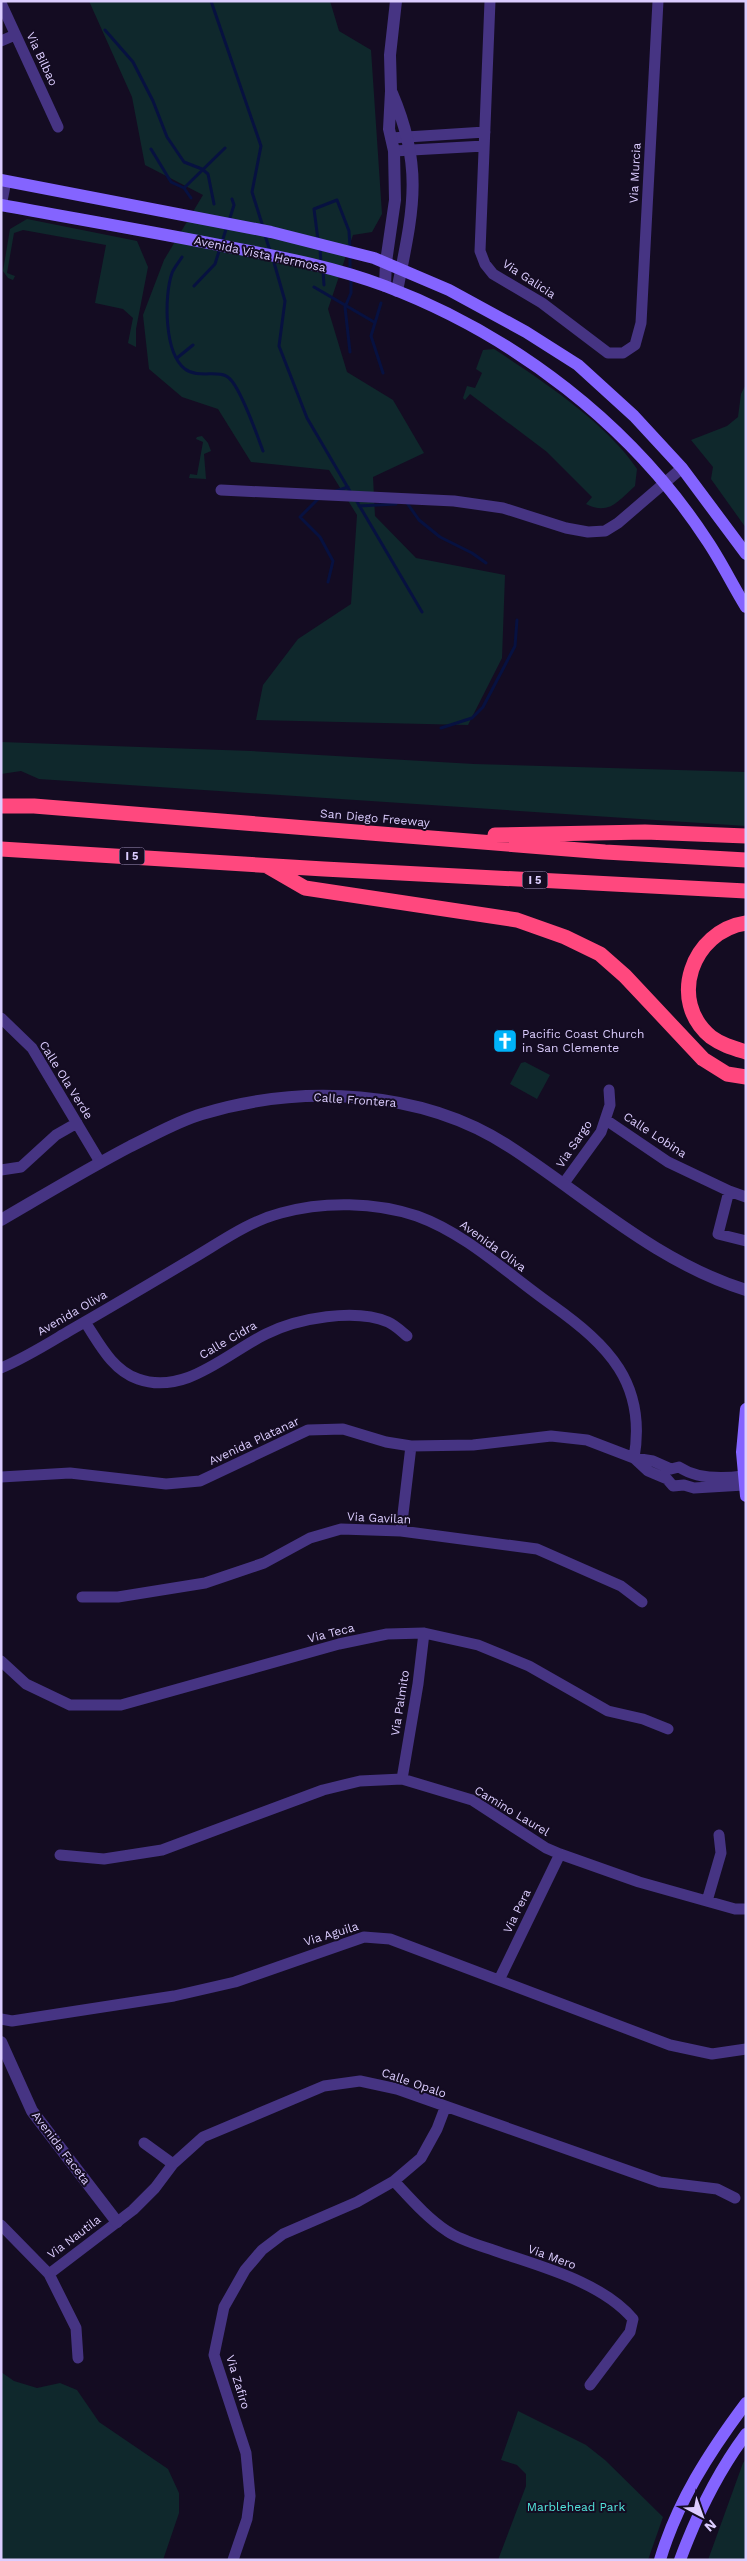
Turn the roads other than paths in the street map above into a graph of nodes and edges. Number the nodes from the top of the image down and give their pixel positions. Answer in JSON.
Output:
{"nodes":[{"id":1,"x":396,"y":1,"type":"edge"},
{"id":2,"x":490,"y":1,"type":"edge"},
{"id":3,"x":658,"y":1,"type":"edge"},
{"id":4,"x":1,"y":3,"type":"edge"},
{"id":5,"x":15,"y":35,"type":"junction"},
{"id":6,"x":1,"y":41,"type":"edge"},
{"id":7,"x":391,"y":91,"type":"junction"},
{"id":8,"x":58,"y":127,"type":"dead end"},
{"id":9,"x":485,"y":132,"type":"junction"},
{"id":10,"x":408,"y":137,"type":"junction"},
{"id":11,"x":391,"y":138,"type":"junction"},
{"id":12,"x":484,"y":146,"type":"junction"},
{"id":13,"x":394,"y":151,"type":"junction"},
{"id":14,"x":410,"y":152,"type":"junction"},
{"id":15,"x":4,"y":180,"type":"edge"},
{"id":16,"x":1,"y":205,"type":"edge"},
{"id":17,"x":380,"y":260,"type":"junction"},
{"id":18,"x":402,"y":269,"type":"junction"},
{"id":19,"x":391,"y":289,"type":"junction"},
{"id":20,"x":635,"y":345,"type":"joint"},
{"id":21,"x":682,"y":468,"type":"junction"},
{"id":22,"x":663,"y":484,"type":"junction"},
{"id":23,"x":222,"y":490,"type":"dead end"},
{"id":24,"x":746,"y":554,"type":"edge"},
{"id":25,"x":746,"y":608,"type":"edge"},
{"id":26,"x":1,"y":795,"type":"edge"},
{"id":27,"x":1,"y":806,"type":"edge"},
{"id":28,"x":34,"y":806,"type":"junction"},
{"id":29,"x":746,"y":836,"type":"edge"},
{"id":30,"x":432,"y":838,"type":"junction"},
{"id":31,"x":1,"y":849,"type":"edge"},
{"id":32,"x":746,"y":860,"type":"edge"},
{"id":33,"x":263,"y":864,"type":"junction"},
{"id":34,"x":746,"y":891,"type":"edge"},
{"id":35,"x":746,"y":923,"type":"edge"},
{"id":36,"x":1,"y":1018,"type":"edge"},
{"id":37,"x":746,"y":1052,"type":"edge"},
{"id":38,"x":746,"y":1077,"type":"edge"},
{"id":39,"x":609,"y":1090,"type":"dead end"},
{"id":40,"x":606,"y":1120,"type":"junction"},
{"id":41,"x":77,"y":1123,"type":"junction"},
{"id":42,"x":100,"y":1162,"type":"junction"},
{"id":43,"x":1,"y":1170,"type":"edge"},
{"id":44,"x":564,"y":1183,"type":"junction"},
{"id":45,"x":729,"y":1191,"type":"junction"},
{"id":46,"x":746,"y":1197,"type":"edge"},
{"id":47,"x":1,"y":1220,"type":"edge"},
{"id":48,"x":746,"y":1241,"type":"edge"},
{"id":49,"x":746,"y":1290,"type":"edge"},
{"id":50,"x":85,"y":1322,"type":"junction"},
{"id":51,"x":407,"y":1336,"type":"dead end"},
{"id":52,"x":1,"y":1368,"type":"edge"},
{"id":53,"x":746,"y":1409,"type":"edge"},
{"id":54,"x":411,"y":1446,"type":"junction"},
{"id":55,"x":634,"y":1458,"type":"junction"},
{"id":56,"x":686,"y":1472,"type":"junction"},
{"id":57,"x":669,"y":1474,"type":"junction"},
{"id":58,"x":1,"y":1477,"type":"edge"},
{"id":59,"x":684,"y":1485,"type":"junction"},
{"id":60,"x":744,"y":1485,"type":"edge"},
{"id":61,"x":401,"y":1531,"type":"junction"},
{"id":62,"x":82,"y":1597,"type":"dead end"},
{"id":63,"x":642,"y":1602,"type":"dead end"},
{"id":64,"x":424,"y":1633,"type":"junction"},
{"id":65,"x":1,"y":1661,"type":"edge"},
{"id":66,"x":668,"y":1729,"type":"dead end"},
{"id":67,"x":402,"y":1778,"type":"junction"},
{"id":68,"x":719,"y":1836,"type":"dead end"},
{"id":69,"x":560,"y":1854,"type":"junction"},
{"id":70,"x":60,"y":1855,"type":"dead end"},
{"id":71,"x":707,"y":1901,"type":"junction"},
{"id":72,"x":746,"y":1910,"type":"edge"},
{"id":73,"x":499,"y":1980,"type":"junction"},
{"id":74,"x":1,"y":2019,"type":"edge"},
{"id":75,"x":1,"y":2042,"type":"edge"},
{"id":76,"x":746,"y":2049,"type":"edge"},
{"id":77,"x":445,"y":2108,"type":"junction"},
{"id":78,"x":144,"y":2143,"type":"dead end"},
{"id":79,"x":173,"y":2164,"type":"junction"},
{"id":80,"x":394,"y":2181,"type":"junction"},
{"id":81,"x":736,"y":2198,"type":"dead end"},
{"id":82,"x":116,"y":2222,"type":"junction"},
{"id":83,"x":1,"y":2225,"type":"edge"},
{"id":84,"x":49,"y":2274,"type":"junction"},
{"id":85,"x":78,"y":2358,"type":"dead end"},
{"id":86,"x":590,"y":2385,"type":"dead end"},
{"id":87,"x":746,"y":2403,"type":"edge"},
{"id":88,"x":746,"y":2434,"type":"edge"},
{"id":89,"x":233,"y":2560,"type":"edge"},
{"id":90,"x":660,"y":2560,"type":"edge"},
{"id":91,"x":680,"y":2560,"type":"edge"}],
"edges":[{"from":1,"to":7,"type":"street"},
{"from":2,"to":9,"type":"street","name":"Via Galicia"},
{"from":3,"to":20,"type":"street","name":"Via Murcia"},
{"from":4,"to":5,"type":"street","name":"Via Bilbao"},
{"from":5,"to":6,"type":"street"},
{"from":5,"to":8,"type":"street","name":"Via Bilbao"},
{"from":7,"to":10,"type":"street"},
{"from":7,"to":11,"type":"street"},
{"from":9,"to":10,"type":"street"},
{"from":9,"to":12,"type":"street","name":"Via Galicia"},
{"from":10,"to":11,"type":"street"},
{"from":10,"to":14,"type":"street"},
{"from":11,"to":13,"type":"street"},
{"from":12,"to":14,"type":"street"},
{"from":12,"to":20,"type":"street","name":"Via Galicia"},
{"from":13,"to":14,"type":"street"},
{"from":13,"to":17,"type":"street"},
{"from":14,"to":18,"type":"street"},
{"from":15,"to":16,"type":"street"},
{"from":15,"to":17,"type":"main road","name":"Avenida Vista Hermosa"},
{"from":16,"to":19,"type":"main road","name":"Avenida Vista Hermosa"},
{"from":17,"to":18,"type":"main road","name":"Avenida Vista Hermosa"},
{"from":17,"to":19,"type":"street"},
{"from":18,"to":19,"type":"street"},
{"from":18,"to":21,"type":"main road","name":"Avenida Vista Hermosa"},
{"from":19,"to":22,"type":"main road","name":"Avenida Vista Hermosa"},
{"from":21,"to":22,"type":"street"},
{"from":21,"to":24,"type":"main road","name":"Avenida Vista Hermosa"},
{"from":22,"to":23,"type":"street"},
{"from":22,"to":25,"type":"main road","name":"Avenida Vista Hermosa"},
{"from":26,"to":28,"type":"highway"},
{"from":27,"to":28,"type":"highway","name":"San Diego Freeway"},
{"from":28,"to":30,"type":"highway","name":"San Diego Freeway"},
{"from":29,"to":30,"type":"highway"},
{"from":30,"to":32,"type":"highway","name":"San Diego Freeway"},
{"from":31,"to":33,"type":"highway","number":"I 5"},
{"from":33,"to":34,"type":"highway","number":"I 5"},
{"from":33,"to":38,"type":"highway"},
{"from":35,"to":37,"type":"highway"},
{"from":36,"to":41,"type":"street","name":"Calle Ola Verde"},
{"from":39,"to":40,"type":"street","name":"Calle Lobina"},
{"from":40,"to":44,"type":"street","name":"Via Sargo"},
{"from":40,"to":45,"type":"street","name":"Calle Lobina"},
{"from":41,"to":42,"type":"street","name":"Calle Ola Verde"},
{"from":41,"to":43,"type":"street"},
{"from":42,"to":44,"type":"street","name":"Calle Frontera"},
{"from":42,"to":47,"type":"street","name":"Calle Frontera"},
{"from":44,"to":49,"type":"street","name":"Calle Frontera"},
{"from":45,"to":46,"type":"street","name":"Calle Lobina"},
{"from":45,"to":48,"type":"street"},
{"from":50,"to":51,"type":"street","name":"Calle Cidra"},
{"from":50,"to":52,"type":"street","name":"Avenida Oliva"},
{"from":50,"to":55,"type":"street","name":"Avenida Oliva"},
{"from":53,"to":60,"type":"main road"},
{"from":54,"to":55,"type":"street","name":"Avenida Platanar"},
{"from":54,"to":58,"type":"street","name":"Avenida Platanar"},
{"from":54,"to":61,"type":"street"},
{"from":55,"to":57,"type":"street","name":"Avenida Platanar"},
{"from":56,"to":57,"type":"street","name":"Avenida Platanar"},
{"from":56,"to":59,"type":"street"},
{"from":56,"to":60,"type":"street","name":"Avenida Platanar"},
{"from":57,"to":59,"type":"street","name":"Avenida Platanar"},
{"from":59,"to":60,"type":"street","name":"Avenida Platanar"},
{"from":61,"to":62,"type":"street","name":"Via Gavilan"},
{"from":61,"to":63,"type":"street","name":"Via Gavilan"},
{"from":64,"to":65,"type":"street","name":"Via Teca"},
{"from":64,"to":66,"type":"street","name":"Via Teca"},
{"from":64,"to":67,"type":"street","name":"Via Palmito"},
{"from":67,"to":69,"type":"street","name":"Camino Laurel"},
{"from":67,"to":70,"type":"street","name":"Camino Laurel"},
{"from":68,"to":71,"type":"street"},
{"from":69,"to":71,"type":"street","name":"Camino Laurel"},
{"from":69,"to":73,"type":"street","name":"Via Pera"},
{"from":71,"to":72,"type":"street","name":"Camino Laurel"},
{"from":73,"to":74,"type":"street","name":"Via Aguila"},
{"from":73,"to":76,"type":"street","name":"Via Aguila"},
{"from":75,"to":82,"type":"street","name":"Avenida Faceta"},
{"from":77,"to":79,"type":"street","name":"Calle Opalo"},
{"from":77,"to":80,"type":"street","name":"Via Zafiro"},
{"from":77,"to":81,"type":"street","name":"Calle Opalo"},
{"from":78,"to":79,"type":"street"},
{"from":79,"to":82,"type":"street","name":"Calle Opalo"},
{"from":80,"to":86,"type":"street","name":"Via Mero"},
{"from":80,"to":89,"type":"street","name":"Via Zafiro"},
{"from":82,"to":84,"type":"street","name":"Via Nautila"},
{"from":83,"to":84,"type":"street"},
{"from":84,"to":85,"type":"street"},
{"from":87,"to":90,"type":"main road"},
{"from":88,"to":91,"type":"main road"}]}
